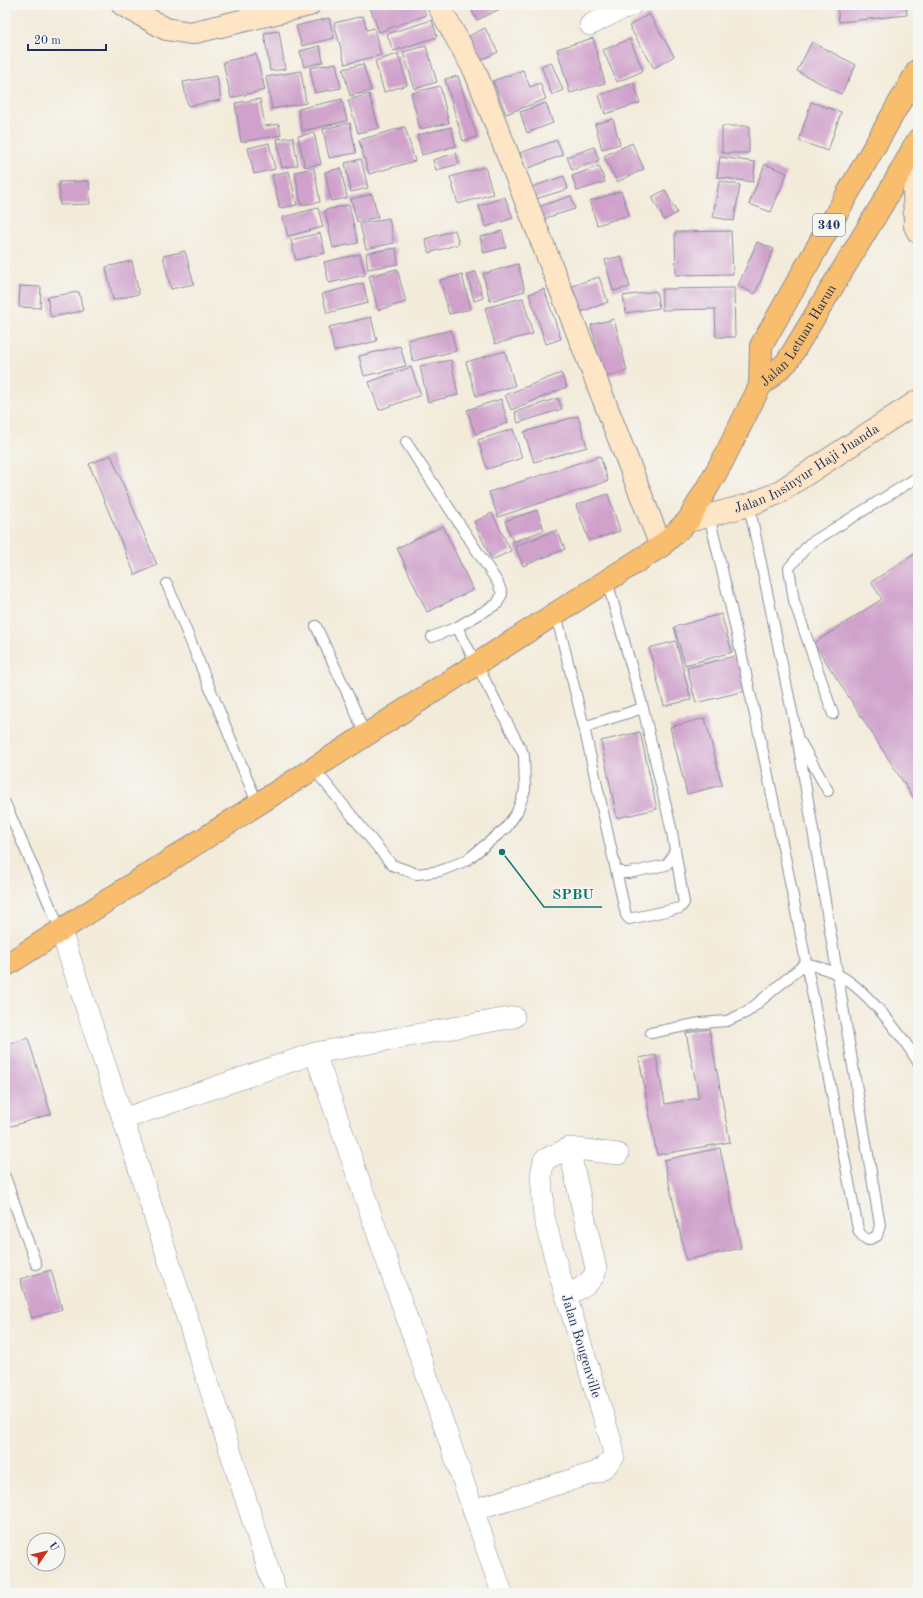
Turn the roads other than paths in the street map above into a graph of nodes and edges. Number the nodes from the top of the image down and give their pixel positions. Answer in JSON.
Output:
{"nodes":[{"id":1,"x":308,"y":5,"type":"edge"},
{"id":2,"x":438,"y":5,"type":"edge"},
{"id":3,"x":632,"y":5,"type":"edge"},
{"id":4,"x":131,"y":7,"type":"edge"},
{"id":5,"x":590,"y":26,"type":"dead end"},
{"id":6,"x":918,"y":70,"type":"edge"},
{"id":7,"x":916,"y":144,"type":"edge"},
{"id":8,"x":918,"y":232,"type":"edge"},
{"id":9,"x":760,"y":386,"type":"junction"},
{"id":10,"x":918,"y":401,"type":"edge"},
{"id":11,"x":406,"y":442,"type":"dead end"},
{"id":12,"x":918,"y":477,"type":"edge"},
{"id":13,"x":749,"y":505,"type":"junction"},
{"id":14,"x":709,"y":516,"type":"junction"},
{"id":15,"x":688,"y":520,"type":"junction"},
{"id":16,"x":661,"y":546,"type":"junction"},
{"id":17,"x":607,"y":581,"type":"junction"},
{"id":18,"x":167,"y":584,"type":"dead end"},
{"id":19,"x":556,"y":614,"type":"junction"},
{"id":20,"x":316,"y":626,"type":"dead end"},
{"id":21,"x":457,"y":627,"type":"junction"},
{"id":22,"x":432,"y":638,"type":"dead end"},
{"id":23,"x":477,"y":664,"type":"junction"},
{"id":24,"x":643,"y":708,"type":"junction"},
{"id":25,"x":833,"y":714,"type":"dead end"},
{"id":26,"x":584,"y":727,"type":"junction"},
{"id":27,"x":365,"y":736,"type":"junction"},
{"id":28,"x":797,"y":736,"type":"junction"},
{"id":29,"x":314,"y":769,"type":"junction"},
{"id":30,"x":828,"y":791,"type":"dead end"},
{"id":31,"x":5,"y":803,"type":"edge"},
{"id":32,"x":258,"y":805,"type":"junction"},
{"id":33,"x":675,"y":849,"type":"junction"},
{"id":34,"x":616,"y":869,"type":"junction"},
{"id":35,"x":61,"y":931,"type":"junction"},
{"id":36,"x":806,"y":963,"type":"junction"},
{"id":37,"x":5,"y":966,"type":"edge"},
{"id":38,"x":836,"y":974,"type":"junction"},
{"id":39,"x":514,"y":1017,"type":"dead end"},
{"id":40,"x":651,"y":1033,"type":"dead end"},
{"id":41,"x":315,"y":1053,"type":"junction"},
{"id":42,"x":918,"y":1062,"type":"edge"},
{"id":43,"x":122,"y":1119,"type":"junction"},
{"id":44,"x":569,"y":1148,"type":"junction"},
{"id":45,"x":618,"y":1154,"type":"dead end"},
{"id":46,"x":5,"y":1177,"type":"edge"},
{"id":47,"x":36,"y":1264,"type":"dead end"},
{"id":48,"x":566,"y":1296,"type":"junction"},
{"id":49,"x":473,"y":1510,"type":"junction"},
{"id":50,"x":276,"y":1593,"type":"edge"},
{"id":51,"x":502,"y":1593,"type":"edge"}],
"edges":[{"from":1,"to":4,"type":"street"},
{"from":2,"to":16,"type":"street"},
{"from":3,"to":5,"type":"street"},
{"from":6,"to":9,"type":"main road","name":"Jalan Letnan Harun","number":"340"},
{"from":7,"to":8,"type":"street"},
{"from":7,"to":9,"type":"main road","name":"Jalan Letnan Harun","number":"340"},
{"from":9,"to":15,"type":"main road"},
{"from":10,"to":13,"type":"street","name":"Jalan Insinyur Haji Juanda"},
{"from":11,"to":21,"type":"lane"},
{"from":12,"to":25,"type":"lane"},
{"from":13,"to":14,"type":"street","name":"Jalan Insinyur Haji Juanda"},
{"from":13,"to":28,"type":"lane"},
{"from":14,"to":15,"type":"street","name":"Jalan Insinyur Haji Juanda"},
{"from":14,"to":36,"type":"lane"},
{"from":15,"to":16,"type":"main road"},
{"from":16,"to":17,"type":"main road"},
{"from":17,"to":19,"type":"main road"},
{"from":17,"to":24,"type":"lane"},
{"from":18,"to":32,"type":"lane"},
{"from":19,"to":23,"type":"main road"},
{"from":19,"to":26,"type":"lane"},
{"from":20,"to":27,"type":"lane"},
{"from":21,"to":22,"type":"lane"},
{"from":21,"to":23,"type":"lane"},
{"from":23,"to":27,"type":"main road"},
{"from":23,"to":29,"type":"lane"},
{"from":24,"to":26,"type":"lane"},
{"from":24,"to":33,"type":"lane"},
{"from":26,"to":34,"type":"lane"},
{"from":27,"to":29,"type":"main road"},
{"from":28,"to":30,"type":"lane"},
{"from":28,"to":38,"type":"lane"},
{"from":29,"to":32,"type":"main road"},
{"from":31,"to":35,"type":"lane"},
{"from":32,"to":35,"type":"main road"},
{"from":33,"to":34,"type":"lane"},
{"from":33,"to":34,"type":"lane"},
{"from":35,"to":37,"type":"main road"},
{"from":35,"to":43,"type":"street"},
{"from":36,"to":38,"type":"lane"},
{"from":36,"to":38,"type":"lane"},
{"from":36,"to":40,"type":"lane"},
{"from":38,"to":42,"type":"lane"},
{"from":39,"to":41,"type":"street"},
{"from":41,"to":43,"type":"street"},
{"from":41,"to":49,"type":"street"},
{"from":43,"to":50,"type":"street"},
{"from":44,"to":45,"type":"street"},
{"from":44,"to":48,"type":"street"},
{"from":44,"to":48,"type":"street","name":"Jalan Bougenville"},
{"from":46,"to":47,"type":"lane"},
{"from":48,"to":49,"type":"street","name":"Jalan Bougenville"},
{"from":49,"to":51,"type":"street"}]}
